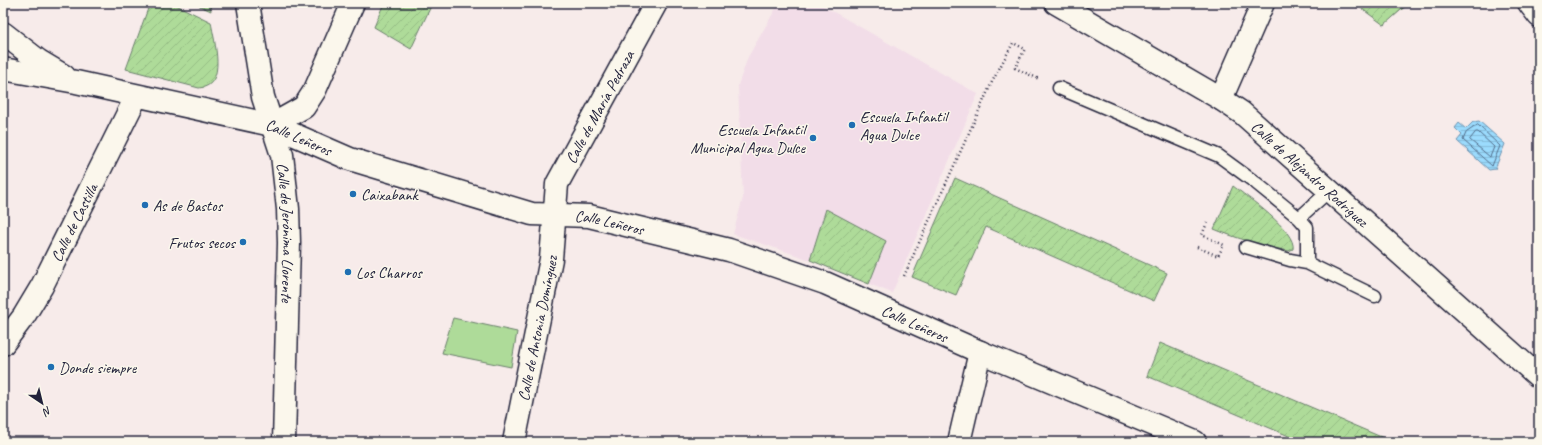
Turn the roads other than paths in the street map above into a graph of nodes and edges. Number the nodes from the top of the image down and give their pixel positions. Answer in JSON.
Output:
{"nodes":[{"id":1,"x":248,"y":3,"type":"edge"},
{"id":2,"x":353,"y":3,"type":"edge"},
{"id":3,"x":656,"y":3,"type":"edge"},
{"id":4,"x":1056,"y":3,"type":"edge"},
{"id":5,"x":1263,"y":3,"type":"edge"},
{"id":6,"x":1529,"y":3,"type":"edge"},
{"id":7,"x":1539,"y":16,"type":"edge"},
{"id":8,"x":3,"y":33,"type":"edge"},
{"id":9,"x":3,"y":69,"type":"edge"},
{"id":10,"x":76,"y":82,"type":"junction"},
{"id":11,"x":1059,"y":88,"type":"road end"},
{"id":12,"x":136,"y":97,"type":"junction"},
{"id":13,"x":1221,"y":98,"type":"junction"},
{"id":14,"x":272,"y":125,"type":"junction"},
{"id":15,"x":1329,"y":191,"type":"junction"},
{"id":16,"x":554,"y":214,"type":"junction"},
{"id":17,"x":1298,"y":218,"type":"junction"},
{"id":18,"x":1246,"y":247,"type":"dead end"},
{"id":19,"x":1307,"y":263,"type":"junction"},
{"id":20,"x":1375,"y":296,"type":"dead end"},
{"id":21,"x":3,"y":344,"type":"edge"},
{"id":22,"x":980,"y":352,"type":"junction"},
{"id":23,"x":1539,"y":377,"type":"edge"},
{"id":24,"x":284,"y":442,"type":"edge"},
{"id":25,"x":514,"y":442,"type":"edge"},
{"id":26,"x":959,"y":442,"type":"edge"},
{"id":27,"x":1195,"y":442,"type":"edge"}],
"edges":[{"from":1,"to":14,"type":"street","name":"Calle de Jerónima Llorente"},
{"from":2,"to":14,"type":"street"},
{"from":3,"to":16,"type":"street","name":"Calle de María Pedraza"},
{"from":4,"to":13,"type":"street","name":"Calle de Alejandro Rodríguez"},
{"from":5,"to":13,"type":"street"},
{"from":6,"to":7,"type":"street"},
{"from":8,"to":10,"type":"street"},
{"from":9,"to":10,"type":"street","name":"Calle Leñeros"},
{"from":10,"to":12,"type":"street","name":"Calle Leñeros"},
{"from":11,"to":17,"type":"lane"},
{"from":12,"to":14,"type":"street","name":"Calle Leñeros"},
{"from":12,"to":21,"type":"street","name":"Calle de Castilla"},
{"from":13,"to":15,"type":"street","name":"Calle de Alejandro Rodríguez"},
{"from":14,"to":16,"type":"street","name":"Calle Leñeros"},
{"from":14,"to":24,"type":"street","name":"Calle de Jerónima Llorente"},
{"from":15,"to":17,"type":"lane"},
{"from":15,"to":23,"type":"street","name":"Calle de Alejandro Rodríguez"},
{"from":16,"to":22,"type":"street","name":"Calle Leñeros"},
{"from":16,"to":25,"type":"street","name":"Calle de Antonia Domínguez"},
{"from":17,"to":19,"type":"lane"},
{"from":18,"to":19,"type":"lane"},
{"from":19,"to":20,"type":"lane"},
{"from":22,"to":26,"type":"street"},
{"from":22,"to":27,"type":"street","name":"Calle Leñeros"}]}
